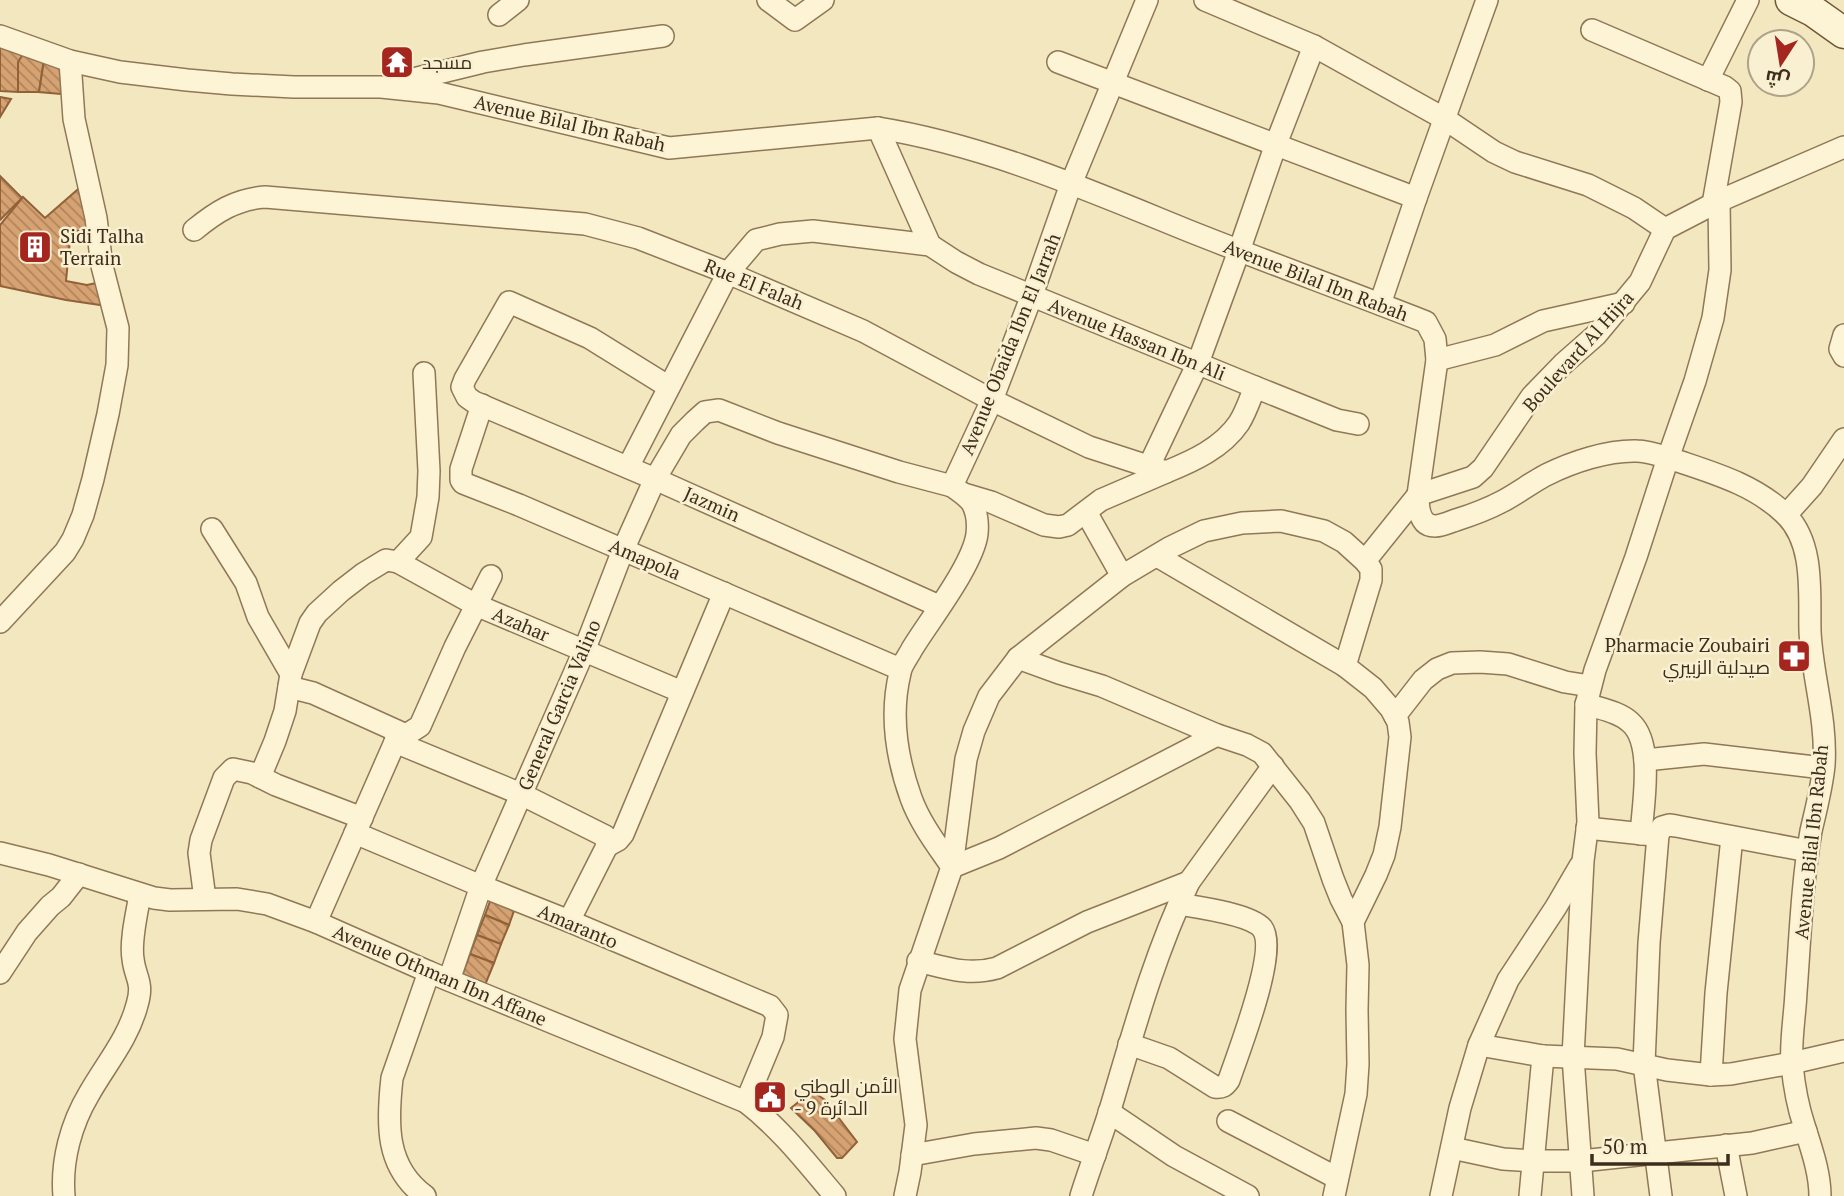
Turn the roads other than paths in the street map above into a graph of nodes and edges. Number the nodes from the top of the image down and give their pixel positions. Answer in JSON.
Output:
{"nodes":[{"id":1,"x":518,"y":0,"type":"edge"},
{"id":2,"x":768,"y":0,"type":"edge"},
{"id":3,"x":823,"y":0,"type":"edge"},
{"id":4,"x":1147,"y":0,"type":"edge"},
{"id":5,"x":1205,"y":0,"type":"edge"},
{"id":6,"x":1487,"y":0,"type":"edge"},
{"id":7,"x":1748,"y":0,"type":"edge"},
{"id":8,"x":1807,"y":4,"type":"edge"},
{"id":9,"x":499,"y":15,"type":"dead end"},
{"id":10,"x":1592,"y":30,"type":"dead end"},
{"id":11,"x":1844,"y":33,"type":"edge"},
{"id":12,"x":0,"y":36,"type":"edge"},
{"id":13,"x":663,"y":36,"type":"dead end"},
{"id":14,"x":1314,"y":46,"type":"junction"},
{"id":15,"x":70,"y":61,"type":"junction"},
{"id":16,"x":1058,"y":62,"type":"dead end"},
{"id":17,"x":1708,"y":80,"type":"junction"},
{"id":18,"x":1113,"y":84,"type":"junction"},
{"id":19,"x":381,"y":87,"type":"junction"},
{"id":20,"x":1445,"y":119,"type":"junction"},
{"id":21,"x":878,"y":128,"type":"junction"},
{"id":22,"x":1276,"y":144,"type":"junction"},
{"id":23,"x":1844,"y":147,"type":"edge"},
{"id":24,"x":1071,"y":184,"type":"junction"},
{"id":25,"x":1416,"y":198,"type":"junction"},
{"id":26,"x":1716,"y":203,"type":"junction"},
{"id":27,"x":1665,"y":229,"type":"junction"},
{"id":28,"x":194,"y":230,"type":"dead end"},
{"id":29,"x":930,"y":245,"type":"junction"},
{"id":30,"x":1240,"y":251,"type":"junction"},
{"id":31,"x":728,"y":273,"type":"junction"},
{"id":32,"x":1032,"y":295,"type":"junction"},
{"id":33,"x":1624,"y":303,"type":"junction"},
{"id":34,"x":1380,"y":304,"type":"junction"},
{"id":35,"x":1844,"y":335,"type":"edge"},
{"id":36,"x":1844,"y":356,"type":"edge"},
{"id":37,"x":1437,"y":360,"type":"junction"},
{"id":38,"x":1198,"y":363,"type":"junction"},
{"id":39,"x":424,"y":373,"type":"dead end"},
{"id":40,"x":669,"y":387,"type":"junction"},
{"id":41,"x":1255,"y":387,"type":"junction"},
{"id":42,"x":992,"y":400,"type":"junction"},
{"id":43,"x":482,"y":405,"type":"junction"},
{"id":44,"x":1358,"y":424,"type":"dead end"},
{"id":45,"x":1844,"y":439,"type":"edge"},
{"id":46,"x":1668,"y":458,"type":"junction"},
{"id":47,"x":628,"y":467,"type":"junction"},
{"id":48,"x":1158,"y":469,"type":"junction"},
{"id":49,"x":655,"y":479,"type":"junction"},
{"id":50,"x":958,"y":490,"type":"junction"},
{"id":51,"x":1418,"y":495,"type":"junction"},
{"id":52,"x":1086,"y":512,"type":"junction"},
{"id":53,"x":1786,"y":515,"type":"junction"},
{"id":54,"x":212,"y":529,"type":"dead end"},
{"id":55,"x":623,"y":550,"type":"junction"},
{"id":56,"x":1157,"y":555,"type":"junction"},
{"id":57,"x":1365,"y":561,"type":"junction"},
{"id":58,"x":398,"y":562,"type":"junction"},
{"id":59,"x":491,"y":576,"type":"dead end"},
{"id":60,"x":1122,"y":576,"type":"junction"},
{"id":61,"x":724,"y":593,"type":"junction"},
{"id":62,"x":476,"y":606,"type":"junction"},
{"id":63,"x":939,"y":607,"type":"junction"},
{"id":64,"x":0,"y":622,"type":"edge"},
{"id":65,"x":584,"y":651,"type":"junction"},
{"id":66,"x":1018,"y":658,"type":"junction"},
{"id":67,"x":1345,"y":666,"type":"junction"},
{"id":68,"x":900,"y":670,"type":"junction"},
{"id":69,"x":290,"y":680,"type":"junction"},
{"id":70,"x":682,"y":692,"type":"junction"},
{"id":71,"x":1588,"y":695,"type":"junction"},
{"id":72,"x":1395,"y":716,"type":"junction"},
{"id":73,"x":1217,"y":735,"type":"junction"},
{"id":74,"x":400,"y":738,"type":"junction"},
{"id":75,"x":1645,"y":760,"type":"junction"},
{"id":76,"x":1273,"y":766,"type":"junction"},
{"id":77,"x":1824,"y":768,"type":"junction"},
{"id":78,"x":260,"y":777,"type":"junction"},
{"id":79,"x":521,"y":794,"type":"junction"},
{"id":80,"x":358,"y":826,"type":"junction"},
{"id":81,"x":1587,"y":828,"type":"junction"},
{"id":82,"x":1650,"y":834,"type":"junction"},
{"id":83,"x":1732,"y":837,"type":"junction"},
{"id":84,"x":607,"y":846,"type":"junction"},
{"id":85,"x":1808,"y":851,"type":"junction"},
{"id":86,"x":0,"y":853,"type":"edge"},
{"id":87,"x":1583,"y":862,"type":"junction"},
{"id":88,"x":952,"y":867,"type":"junction"},
{"id":89,"x":79,"y":874,"type":"junction"},
{"id":90,"x":1189,"y":882,"type":"junction"},
{"id":91,"x":481,"y":886,"type":"junction"},
{"id":92,"x":140,"y":895,"type":"junction"},
{"id":93,"x":205,"y":899,"type":"junction"},
{"id":94,"x":1179,"y":904,"type":"junction"},
{"id":95,"x":569,"y":921,"type":"junction"},
{"id":96,"x":316,"y":922,"type":"junction"},
{"id":97,"x":1353,"y":922,"type":"junction"},
{"id":98,"x":919,"y":961,"type":"junction"},
{"id":99,"x":0,"y":973,"type":"edge"},
{"id":100,"x":439,"y":976,"type":"junction"},
{"id":101,"x":1129,"y":1044,"type":"junction"},
{"id":102,"x":1479,"y":1045,"type":"junction"},
{"id":103,"x":1844,"y":1051,"type":"edge"},
{"id":104,"x":1543,"y":1056,"type":"junction"},
{"id":105,"x":1573,"y":1057,"type":"junction"},
{"id":106,"x":1792,"y":1063,"type":"junction"},
{"id":107,"x":1644,"y":1064,"type":"junction"},
{"id":108,"x":1711,"y":1075,"type":"junction"},
{"id":109,"x":746,"y":1102,"type":"junction"},
{"id":110,"x":1109,"y":1112,"type":"junction"},
{"id":111,"x":1228,"y":1121,"type":"dead end"},
{"id":112,"x":1806,"y":1131,"type":"junction"},
{"id":113,"x":1726,"y":1145,"type":"junction"},
{"id":114,"x":1452,"y":1148,"type":"junction"},
{"id":115,"x":1655,"y":1153,"type":"junction"},
{"id":116,"x":1094,"y":1155,"type":"junction"},
{"id":117,"x":912,"y":1156,"type":"junction"},
{"id":118,"x":1533,"y":1161,"type":"junction"},
{"id":119,"x":1581,"y":1161,"type":"junction"},
{"id":120,"x":1336,"y":1187,"type":"edge"},
{"id":121,"x":64,"y":1196,"type":"edge"},
{"id":122,"x":425,"y":1196,"type":"edge"},
{"id":123,"x":835,"y":1196,"type":"edge"},
{"id":124,"x":905,"y":1196,"type":"edge"},
{"id":125,"x":1081,"y":1196,"type":"edge"},
{"id":126,"x":1248,"y":1196,"type":"edge"},
{"id":127,"x":1441,"y":1196,"type":"edge"},
{"id":128,"x":1530,"y":1196,"type":"edge"},
{"id":129,"x":1583,"y":1196,"type":"edge"},
{"id":130,"x":1661,"y":1196,"type":"edge"},
{"id":131,"x":1736,"y":1196,"type":"edge"},
{"id":132,"x":1820,"y":1196,"type":"edge"}],
"edges":[{"from":1,"to":9,"type":"street"},
{"from":2,"to":3,"type":"street"},
{"from":4,"to":18,"type":"street","name":"Avenue Obaida Ibn El Jarrah"},
{"from":5,"to":14,"type":"street"},
{"from":6,"to":20,"type":"street"},
{"from":7,"to":17,"type":"street"},
{"from":8,"to":11,"type":"street"},
{"from":10,"to":17,"type":"street"},
{"from":12,"to":15,"type":"street","name":"Avenue Bilal Ibn Rabah"},
{"from":13,"to":19,"type":"street"},
{"from":14,"to":20,"type":"street"},
{"from":14,"to":22,"type":"street"},
{"from":15,"to":19,"type":"street","name":"Avenue Bilal Ibn Rabah"},
{"from":15,"to":64,"type":"street"},
{"from":16,"to":18,"type":"street"},
{"from":17,"to":26,"type":"street"},
{"from":18,"to":22,"type":"street"},
{"from":18,"to":24,"type":"street","name":"Avenue Obaida Ibn El Jarrah"},
{"from":19,"to":21,"type":"street","name":"Avenue Bilal Ibn Rabah"},
{"from":20,"to":25,"type":"street"},
{"from":20,"to":27,"type":"street"},
{"from":21,"to":24,"type":"street","name":"Avenue Bilal Ibn Rabah"},
{"from":21,"to":29,"type":"street"},
{"from":22,"to":25,"type":"street"},
{"from":22,"to":30,"type":"street"},
{"from":23,"to":26,"type":"street"},
{"from":24,"to":30,"type":"street","name":"Avenue Bilal Ibn Rabah"},
{"from":24,"to":32,"type":"street","name":"Avenue Obaida Ibn El Jarrah"},
{"from":25,"to":34,"type":"street"},
{"from":26,"to":27,"type":"street"},
{"from":26,"to":46,"type":"street"},
{"from":27,"to":33,"type":"street","name":"Boulevard Al Hijra"},
{"from":28,"to":31,"type":"street","name":"Rue El Falah"},
{"from":29,"to":31,"type":"street","name":"Avenue Hassan Ibn Ali"},
{"from":29,"to":32,"type":"street","name":"Avenue Hassan Ibn Ali"},
{"from":30,"to":34,"type":"street","name":"Avenue Bilal Ibn Rabah"},
{"from":30,"to":38,"type":"street"},
{"from":31,"to":40,"type":"street","name":"Avenue Hassan Ibn Ali"},
{"from":31,"to":42,"type":"street","name":"Rue El Falah"},
{"from":32,"to":38,"type":"street","name":"Avenue Hassan Ibn Ali"},
{"from":32,"to":42,"type":"street","name":"Avenue Obaida Ibn El Jarrah"},
{"from":33,"to":37,"type":"street"},
{"from":33,"to":51,"type":"street","name":"Boulevard Al Hijra"},
{"from":34,"to":37,"type":"street","name":"Avenue Bilal Ibn Rabah"},
{"from":35,"to":36,"type":"street"},
{"from":37,"to":51,"type":"street","name":"Avenue Bilal Ibn Rabah"},
{"from":38,"to":41,"type":"street","name":"Avenue Hassan Ibn Ali"},
{"from":38,"to":48,"type":"street"},
{"from":39,"to":58,"type":"street"},
{"from":40,"to":43,"type":"street"},
{"from":40,"to":47,"type":"street","name":"Avenue Hassan Ibn Ali"},
{"from":41,"to":44,"type":"street","name":"Avenue Hassan Ibn Ali"},
{"from":41,"to":48,"type":"street"},
{"from":42,"to":48,"type":"street","name":"Rue El Falah"},
{"from":42,"to":50,"type":"street","name":"Avenue Obaida Ibn El Jarrah"},
{"from":43,"to":47,"type":"street","name":"Jazmin"},
{"from":43,"to":55,"type":"street","name":"Amapola"},
{"from":45,"to":53,"type":"street"},
{"from":46,"to":51,"type":"street","name":"Avenue Bilal Ibn Rabah"},
{"from":46,"to":53,"type":"street","name":"Avenue Bilal Ibn Rabah"},
{"from":46,"to":71,"type":"street"},
{"from":47,"to":49,"type":"street","name":"Jazmin"},
{"from":48,"to":52,"type":"street","name":"General Garcia Valino"},
{"from":49,"to":50,"type":"street","name":"General Garcia Valino"},
{"from":49,"to":55,"type":"street","name":"General Garcia Valino"},
{"from":49,"to":63,"type":"street","name":"Jazmin"},
{"from":50,"to":52,"type":"street","name":"General Garcia Valino"},
{"from":50,"to":63,"type":"street"},
{"from":51,"to":57,"type":"street"},
{"from":52,"to":60,"type":"street"},
{"from":53,"to":77,"type":"street","name":"Avenue Bilal Ibn Rabah"},
{"from":54,"to":69,"type":"street"},
{"from":55,"to":61,"type":"street","name":"Amapola"},
{"from":55,"to":65,"type":"street","name":"General Garcia Valino"},
{"from":56,"to":57,"type":"street"},
{"from":56,"to":60,"type":"street"},
{"from":56,"to":67,"type":"street"},
{"from":57,"to":67,"type":"street"},
{"from":58,"to":62,"type":"street","name":"Azahar"},
{"from":58,"to":69,"type":"street"},
{"from":59,"to":62,"type":"street"},
{"from":60,"to":66,"type":"street"},
{"from":61,"to":68,"type":"street","name":"Amapola"},
{"from":61,"to":70,"type":"street"},
{"from":62,"to":65,"type":"street","name":"Azahar"},
{"from":62,"to":74,"type":"street"},
{"from":63,"to":68,"type":"street"},
{"from":65,"to":70,"type":"street","name":"Azahar"},
{"from":65,"to":79,"type":"street","name":"General Garcia Valino"},
{"from":66,"to":73,"type":"street"},
{"from":66,"to":88,"type":"street"},
{"from":67,"to":72,"type":"street"},
{"from":68,"to":88,"type":"street"},
{"from":69,"to":74,"type":"street"},
{"from":69,"to":78,"type":"street"},
{"from":70,"to":84,"type":"street"},
{"from":71,"to":72,"type":"street"},
{"from":71,"to":75,"type":"street"},
{"from":71,"to":81,"type":"street"},
{"from":72,"to":97,"type":"street"},
{"from":73,"to":76,"type":"street"},
{"from":73,"to":88,"type":"street"},
{"from":74,"to":79,"type":"street"},
{"from":74,"to":80,"type":"street"},
{"from":75,"to":77,"type":"street"},
{"from":75,"to":82,"type":"street"},
{"from":76,"to":90,"type":"street"},
{"from":76,"to":97,"type":"street"},
{"from":77,"to":85,"type":"street","name":"Avenue Bilal Ibn Rabah"},
{"from":78,"to":80,"type":"street","name":"Amaranto"},
{"from":78,"to":93,"type":"street","name":"Amaranto"},
{"from":79,"to":84,"type":"street"},
{"from":79,"to":91,"type":"street","name":"General Garcia Valino"},
{"from":80,"to":91,"type":"street","name":"Amaranto"},
{"from":80,"to":96,"type":"street"},
{"from":81,"to":82,"type":"street"},
{"from":81,"to":87,"type":"street"},
{"from":82,"to":83,"type":"street"},
{"from":82,"to":107,"type":"street"},
{"from":83,"to":85,"type":"street"},
{"from":83,"to":108,"type":"street"},
{"from":84,"to":95,"type":"street"},
{"from":85,"to":106,"type":"street","name":"Avenue Bilal Ibn Rabah"},
{"from":86,"to":89,"type":"street","name":"Avenue Othman Ibn Affane"},
{"from":87,"to":102,"type":"street"},
{"from":87,"to":105,"type":"street"},
{"from":88,"to":98,"type":"street"},
{"from":89,"to":92,"type":"street","name":"Avenue Othman Ibn Affane"},
{"from":89,"to":99,"type":"street"},
{"from":90,"to":94,"type":"street"},
{"from":90,"to":98,"type":"street"},
{"from":91,"to":95,"type":"street","name":"Amaranto"},
{"from":91,"to":100,"type":"street","name":"General Garcia Valino"},
{"from":92,"to":93,"type":"street","name":"Avenue Othman Ibn Affane"},
{"from":92,"to":121,"type":"street"},
{"from":93,"to":96,"type":"street","name":"Avenue Othman Ibn Affane"},
{"from":94,"to":101,"type":"street"},
{"from":94,"to":101,"type":"street"},
{"from":95,"to":109,"type":"street","name":"Amaranto"},
{"from":96,"to":100,"type":"street","name":"Avenue Othman Ibn Affane"},
{"from":97,"to":120,"type":"street"},
{"from":98,"to":117,"type":"street"},
{"from":100,"to":109,"type":"street","name":"Avenue Othman Ibn Affane"},
{"from":100,"to":122,"type":"street","name":"General Garcia Valino"},
{"from":101,"to":110,"type":"street"},
{"from":102,"to":104,"type":"street"},
{"from":102,"to":114,"type":"street"},
{"from":103,"to":106,"type":"street"},
{"from":104,"to":105,"type":"street"},
{"from":104,"to":118,"type":"street"},
{"from":105,"to":107,"type":"street"},
{"from":105,"to":119,"type":"street"},
{"from":106,"to":108,"type":"street"},
{"from":106,"to":112,"type":"street","name":"Avenue Bilal Ibn Rabah"},
{"from":107,"to":108,"type":"street"},
{"from":107,"to":115,"type":"street"},
{"from":109,"to":123,"type":"street","name":"Avenue Othman Ibn Affane"},
{"from":110,"to":116,"type":"street"},
{"from":110,"to":126,"type":"street"},
{"from":111,"to":120,"type":"street"},
{"from":112,"to":113,"type":"street"},
{"from":112,"to":132,"type":"street","name":"Avenue Bilal Ibn Rabah"},
{"from":113,"to":115,"type":"street"},
{"from":113,"to":131,"type":"street"},
{"from":114,"to":118,"type":"street"},
{"from":114,"to":127,"type":"street"},
{"from":115,"to":119,"type":"street"},
{"from":115,"to":130,"type":"street"},
{"from":116,"to":117,"type":"street"},
{"from":116,"to":125,"type":"street"},
{"from":117,"to":124,"type":"street"},
{"from":118,"to":119,"type":"street"},
{"from":118,"to":128,"type":"street"},
{"from":119,"to":129,"type":"street"}]}
